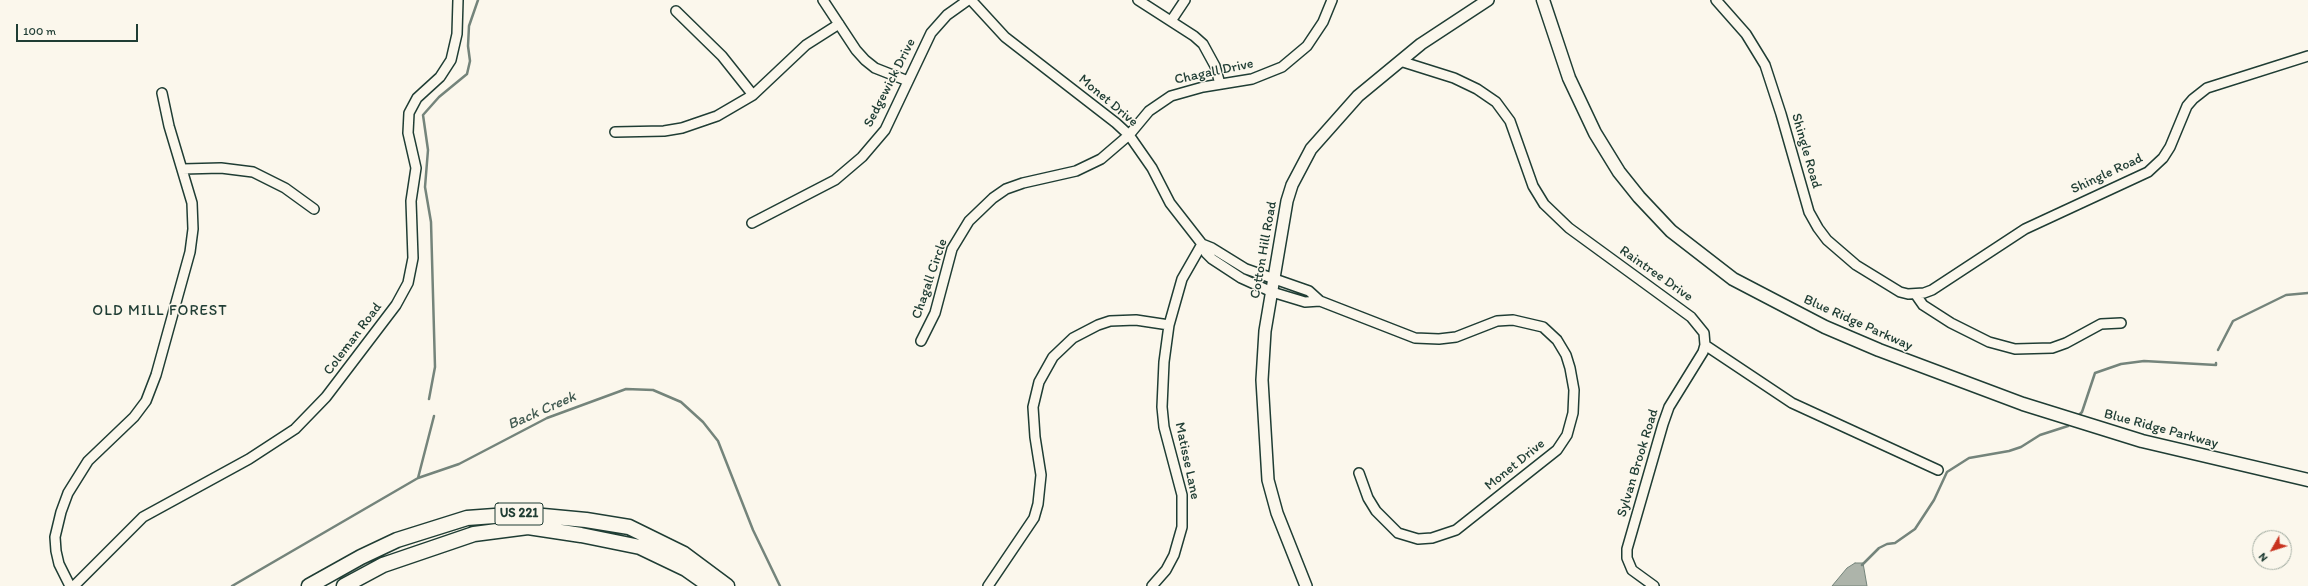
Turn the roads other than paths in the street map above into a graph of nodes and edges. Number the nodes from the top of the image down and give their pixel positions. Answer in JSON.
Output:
{"nodes":[{"id":1,"x":458,"y":0,"type":"edge"},
{"id":2,"x":823,"y":0,"type":"edge"},
{"id":3,"x":968,"y":0,"type":"edge"},
{"id":4,"x":971,"y":0,"type":"edge"},
{"id":5,"x":1138,"y":0,"type":"edge"},
{"id":6,"x":1185,"y":0,"type":"edge"},
{"id":7,"x":1332,"y":0,"type":"edge"},
{"id":8,"x":1488,"y":0,"type":"edge"},
{"id":9,"x":1543,"y":0,"type":"edge"},
{"id":10,"x":1716,"y":0,"type":"edge"},
{"id":11,"x":676,"y":11,"type":"dead end"},
{"id":12,"x":1171,"y":21,"type":"junction"},
{"id":13,"x":839,"y":24,"type":"junction"},
{"id":14,"x":2308,"y":56,"type":"edge"},
{"id":15,"x":1400,"y":61,"type":"junction"},
{"id":16,"x":908,"y":81,"type":"junction"},
{"id":17,"x":1220,"y":84,"type":"junction"},
{"id":18,"x":162,"y":93,"type":"dead end"},
{"id":19,"x":753,"y":95,"type":"junction"},
{"id":20,"x":615,"y":132,"type":"dead end"},
{"id":21,"x":1129,"y":135,"type":"junction"},
{"id":22,"x":183,"y":169,"type":"junction"},
{"id":23,"x":314,"y":210,"type":"dead end"},
{"id":24,"x":752,"y":223,"type":"dead end"},
{"id":25,"x":1202,"y":244,"type":"junction"},
{"id":26,"x":1274,"y":277,"type":"junction"},
{"id":27,"x":1272,"y":292,"type":"junction"},
{"id":28,"x":1916,"y":295,"type":"junction"},
{"id":29,"x":1320,"y":301,"type":"junction"},
{"id":30,"x":2121,"y":323,"type":"dead end"},
{"id":31,"x":1169,"y":325,"type":"junction"},
{"id":32,"x":921,"y":340,"type":"dead end"},
{"id":33,"x":1705,"y":345,"type":"junction"},
{"id":34,"x":1938,"y":470,"type":"dead end"},
{"id":35,"x":1360,"y":473,"type":"dead end"},
{"id":36,"x":2308,"y":480,"type":"edge"},
{"id":37,"x":70,"y":586,"type":"edge"},
{"id":38,"x":74,"y":586,"type":"edge"},
{"id":39,"x":309,"y":586,"type":"edge"},
{"id":40,"x":344,"y":586,"type":"edge"},
{"id":41,"x":710,"y":586,"type":"edge"},
{"id":42,"x":727,"y":586,"type":"edge"},
{"id":43,"x":988,"y":586,"type":"edge"},
{"id":44,"x":1152,"y":586,"type":"edge"},
{"id":45,"x":1306,"y":586,"type":"edge"},
{"id":46,"x":1654,"y":586,"type":"edge"}],
"edges":[{"from":1,"to":38,"type":"street","name":"Coleman Road"},
{"from":2,"to":13,"type":"street"},
{"from":3,"to":16,"type":"street","name":"Sedgewick Drive"},
{"from":4,"to":21,"type":"street","name":"Monet Drive"},
{"from":5,"to":12,"type":"street"},
{"from":6,"to":12,"type":"street"},
{"from":7,"to":17,"type":"street","name":"Chagall Drive"},
{"from":8,"to":15,"type":"street","name":"Cotton Hill Road"},
{"from":9,"to":36,"type":"main road","name":"Blue Ridge Parkway"},
{"from":10,"to":28,"type":"street","name":"Shingle Road"},
{"from":11,"to":19,"type":"street"},
{"from":12,"to":17,"type":"street"},
{"from":13,"to":16,"type":"street"},
{"from":13,"to":19,"type":"street"},
{"from":14,"to":28,"type":"street","name":"Shingle Road"},
{"from":15,"to":26,"type":"street","name":"Cotton Hill Road"},
{"from":15,"to":33,"type":"street","name":"Raintree Drive"},
{"from":16,"to":24,"type":"street","name":"Sedgewick Drive"},
{"from":17,"to":21,"type":"street","name":"Chagall Drive"},
{"from":18,"to":22,"type":"street"},
{"from":19,"to":20,"type":"street"},
{"from":21,"to":25,"type":"street","name":"Monet Drive"},
{"from":21,"to":32,"type":"street","name":"Chagall Circle"},
{"from":22,"to":23,"type":"street"},
{"from":22,"to":37,"type":"street"},
{"from":25,"to":26,"type":"street","name":"Monet Drive"},
{"from":25,"to":27,"type":"street","name":"Monet Drive"},
{"from":25,"to":31,"type":"street","name":"Matisse Lane"},
{"from":26,"to":27,"type":"street","name":"Cotton Hill Road"},
{"from":26,"to":29,"type":"street","name":"Monet Drive"},
{"from":27,"to":29,"type":"street","name":"Monet Drive"},
{"from":27,"to":45,"type":"street","name":"Cotton Hill Road"},
{"from":28,"to":30,"type":"street"},
{"from":29,"to":35,"type":"street","name":"Monet Drive"},
{"from":31,"to":43,"type":"street"},
{"from":31,"to":44,"type":"street","name":"Matisse Lane"},
{"from":33,"to":34,"type":"street"},
{"from":33,"to":46,"type":"street","name":"Sylvan Brook Road"},
{"from":39,"to":42,"type":"main road","number":"US 221"},
{"from":40,"to":41,"type":"main road","number":"US 221"}]}
